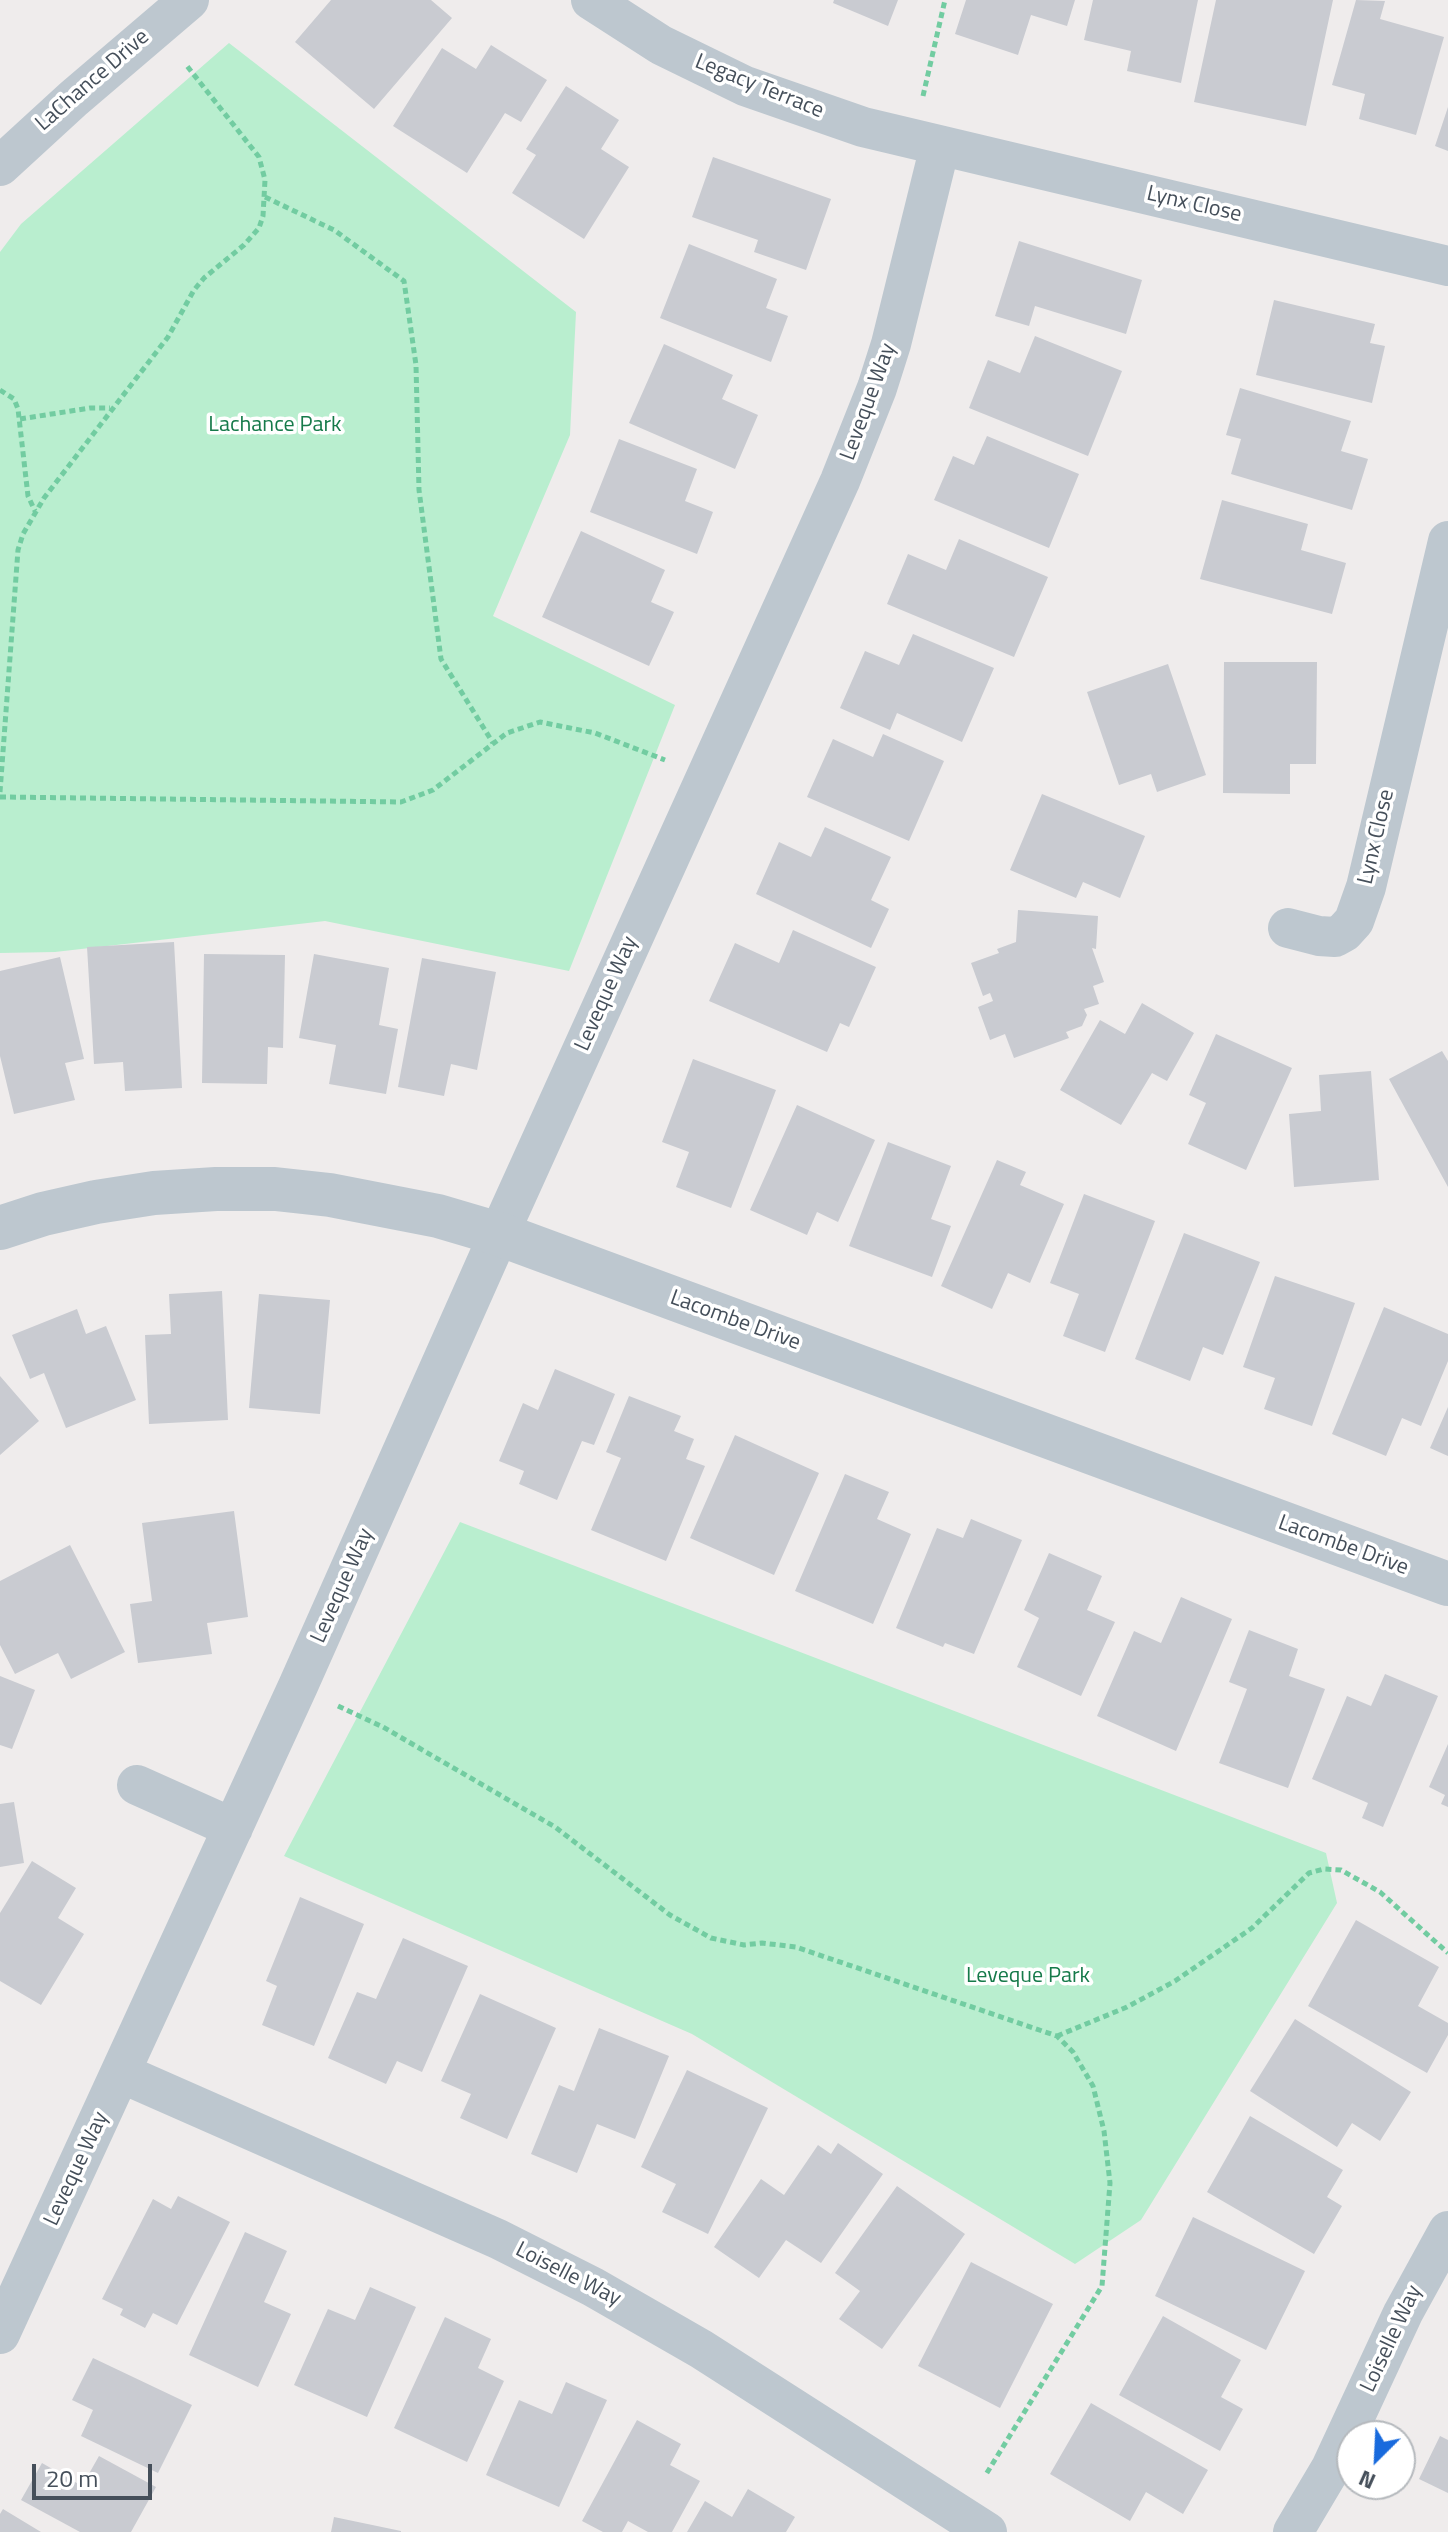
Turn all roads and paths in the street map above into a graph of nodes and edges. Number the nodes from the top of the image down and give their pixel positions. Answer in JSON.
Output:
{"nodes":[{"id":1,"x":189,"y":0,"type":"edge"},
{"id":2,"x":591,"y":0,"type":"edge"},
{"id":3,"x":945,"y":0,"type":"edge"},
{"id":4,"x":187,"y":66,"type":"dead end"},
{"id":5,"x":923,"y":96,"type":"dead end"},
{"id":6,"x":940,"y":146,"type":"junction"},
{"id":7,"x":0,"y":166,"type":"edge"},
{"id":8,"x":265,"y":197,"type":"junction"},
{"id":9,"x":1448,"y":266,"type":"edge"},
{"id":10,"x":0,"y":390,"type":"edge"},
{"id":11,"x":111,"y":408,"type":"junction"},
{"id":12,"x":20,"y":419,"type":"junction"},
{"id":13,"x":35,"y":511,"type":"junction"},
{"id":14,"x":1448,"y":541,"type":"edge"},
{"id":15,"x":493,"y":743,"type":"junction"},
{"id":16,"x":665,"y":760,"type":"dead end"},
{"id":17,"x":0,"y":794,"type":"edge"},
{"id":18,"x":1288,"y":928,"type":"dead end"},
{"id":19,"x":0,"y":1228,"type":"edge"},
{"id":20,"x":499,"y":1234,"type":"junction"},
{"id":21,"x":1448,"y":1584,"type":"edge"},
{"id":22,"x":338,"y":1706,"type":"dead end"},
{"id":23,"x":137,"y":1785,"type":"dead end"},
{"id":24,"x":233,"y":1828,"type":"junction"},
{"id":25,"x":1448,"y":1953,"type":"edge"},
{"id":26,"x":1057,"y":2036,"type":"junction"},
{"id":27,"x":121,"y":2073,"type":"junction"},
{"id":28,"x":1448,"y":2231,"type":"edge"},
{"id":29,"x":0,"y":2334,"type":"edge"},
{"id":30,"x":985,"y":2476,"type":"dead end"},
{"id":31,"x":987,"y":2532,"type":"edge"},
{"id":32,"x":1293,"y":2532,"type":"edge"}],
"edges":[{"from":1,"to":7,"type":"street","name":"LaChance Drive"},
{"from":2,"to":6,"type":"street","name":"Legacy Terrace"},
{"from":3,"to":5,"type":"path"},
{"from":4,"to":8,"type":"path"},
{"from":6,"to":9,"type":"street","name":"Lynx Close"},
{"from":6,"to":20,"type":"street","name":"Leveque Way"},
{"from":8,"to":11,"type":"path"},
{"from":8,"to":15,"type":"path"},
{"from":10,"to":12,"type":"path"},
{"from":11,"to":12,"type":"path"},
{"from":11,"to":13,"type":"path"},
{"from":12,"to":13,"type":"path"},
{"from":13,"to":17,"type":"path"},
{"from":14,"to":18,"type":"street","name":"Lynx Close"},
{"from":15,"to":16,"type":"path"},
{"from":15,"to":17,"type":"path"},
{"from":19,"to":20,"type":"street","name":"Lacombe Drive"},
{"from":20,"to":21,"type":"street","name":"Lacombe Drive"},
{"from":20,"to":24,"type":"street","name":"Leveque Way"},
{"from":22,"to":26,"type":"path"},
{"from":23,"to":24,"type":"street"},
{"from":24,"to":27,"type":"street","name":"Leveque Way"},
{"from":25,"to":26,"type":"path"},
{"from":26,"to":30,"type":"path"},
{"from":27,"to":29,"type":"street","name":"Leveque Way"},
{"from":27,"to":31,"type":"street","name":"Loiselle Way"},
{"from":28,"to":32,"type":"street","name":"Loiselle Way"}]}
